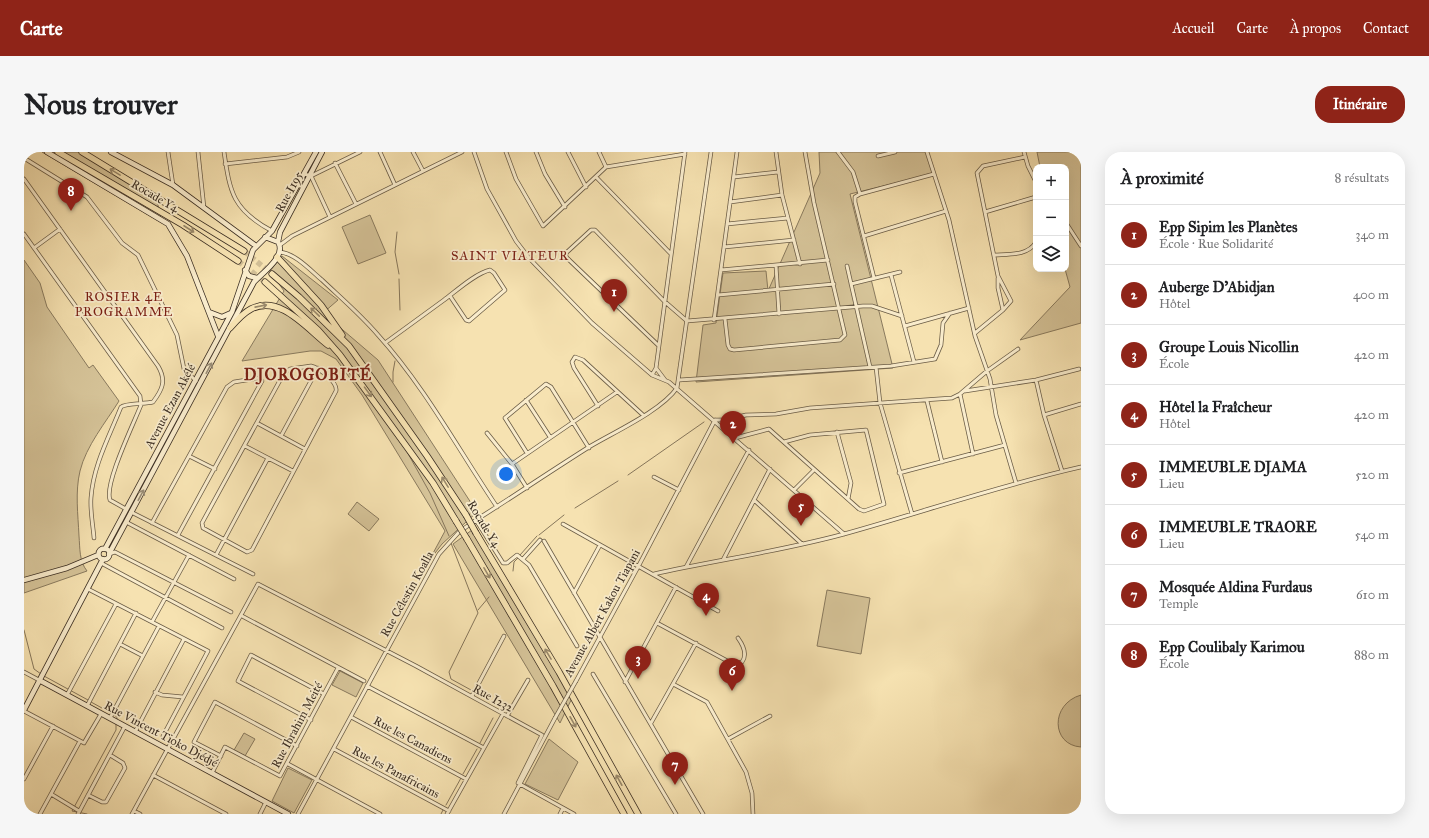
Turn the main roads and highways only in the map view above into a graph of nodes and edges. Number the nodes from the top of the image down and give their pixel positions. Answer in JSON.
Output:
{"nodes":[{"id":1,"x":47,"y":152,"type":"edge"},
{"id":2,"x":58,"y":152,"type":"edge"},
{"id":3,"x":82,"y":152,"type":"edge"},
{"id":4,"x":111,"y":152,"type":"edge"},
{"id":5,"x":316,"y":152,"type":"edge"},
{"id":6,"x":322,"y":152,"type":"edge"},
{"id":7,"x":308,"y":175,"type":"junction"},
{"id":8,"x":265,"y":237,"type":"junction"},
{"id":9,"x":279,"y":244,"type":"junction"},
{"id":10,"x":256,"y":246,"type":"junction"},
{"id":11,"x":244,"y":251,"type":"tunnel mouth"},
{"id":12,"x":278,"y":255,"type":"junction"},
{"id":13,"x":238,"y":261,"type":"tunnel mouth"},
{"id":14,"x":245,"y":269,"type":"junction"},
{"id":15,"x":272,"y":274,"type":"tunnel mouth"},
{"id":16,"x":257,"y":278,"type":"junction"},
{"id":17,"x":265,"y":282,"type":"tunnel mouth"},
{"id":18,"x":209,"y":312,"type":"junction"},
{"id":19,"x":232,"y":312,"type":"junction"},
{"id":20,"x":230,"y":328,"type":"junction"},
{"id":21,"x":218,"y":336,"type":"junction"},
{"id":22,"x":349,"y":346,"type":"junction"},
{"id":23,"x":340,"y":355,"type":"junction"},
{"id":24,"x":105,"y":549,"type":"junction"},
{"id":25,"x":109,"y":554,"type":"junction"},
{"id":26,"x":98,"y":555,"type":"junction"},
{"id":27,"x":102,"y":561,"type":"junction"},
{"id":28,"x":24,"y":580,"type":"edge"},
{"id":29,"x":39,"y":680,"type":"junction"},
{"id":30,"x":24,"y":710,"type":"edge"},
{"id":31,"x":288,"y":814,"type":"edge"},
{"id":32,"x":624,"y":814,"type":"edge"},
{"id":33,"x":638,"y":814,"type":"edge"}],
"edges":[{"from":1,"to":18,"type":"main road"},
{"from":2,"to":13,"type":"highway","name":"Rocade Y4","one_way":true},
{"from":11,"to":3,"type":"highway","name":"Rocade Y4","one_way":true},
{"from":4,"to":10,"type":"main road"},
{"from":5,"to":7,"type":"main road","name":"Rue I195"},
{"from":6,"to":7,"type":"main road","name":"Rue I195"},
{"from":7,"to":8,"type":"main road","name":"Rue I195"},
{"from":7,"to":9,"type":"main road","name":"Rue I195"},
{"from":8,"to":9,"type":"main road"},
{"from":8,"to":10,"type":"main road","name":"Rue I195"},
{"from":9,"to":12,"type":"main road","name":"Rue I195"},
{"from":10,"to":14,"type":"main road","name":"Rue I195"},
{"from":12,"to":16,"type":"main road"},
{"from":12,"to":22,"type":"highway"},
{"from":14,"to":16,"type":"main road"},
{"from":14,"to":19,"type":"main road","name":"Avenue Ezan Akélé"},
{"from":22,"to":15,"type":"highway","name":"Rocade Y4","one_way":true},
{"from":16,"to":20,"type":"main road","name":"Avenue Ezan Akélé"},
{"from":17,"to":23,"type":"highway","name":"Rocade Y4"},
{"from":18,"to":19,"type":"main road"},
{"from":18,"to":21,"type":"main road"},
{"from":19,"to":21,"type":"main road","name":"Avenue Ezan Akélé"},
{"from":20,"to":23,"type":"highway","one_way":true},
{"from":25,"to":20,"type":"main road","name":"Avenue Ezan Akélé","one_way":true},
{"from":21,"to":24,"type":"main road","name":"Avenue Ezan Akélé"},
{"from":33,"to":22,"type":"highway","name":"Rocade Y4","one_way":true,"bridge":true},
{"from":23,"to":32,"type":"highway","name":"Rocade Y4","one_way":true,"bridge":true},
{"from":24,"to":25,"type":"main road"},
{"from":24,"to":26,"type":"main road"},
{"from":25,"to":27,"type":"main road"},
{"from":26,"to":27,"type":"main road"},
{"from":26,"to":28,"type":"main road"},
{"from":27,"to":29,"type":"main road"},
{"from":29,"to":30,"type":"main road"},
{"from":29,"to":31,"type":"main road","name":"Rue Vincent Tioko Djédjé"}]}
